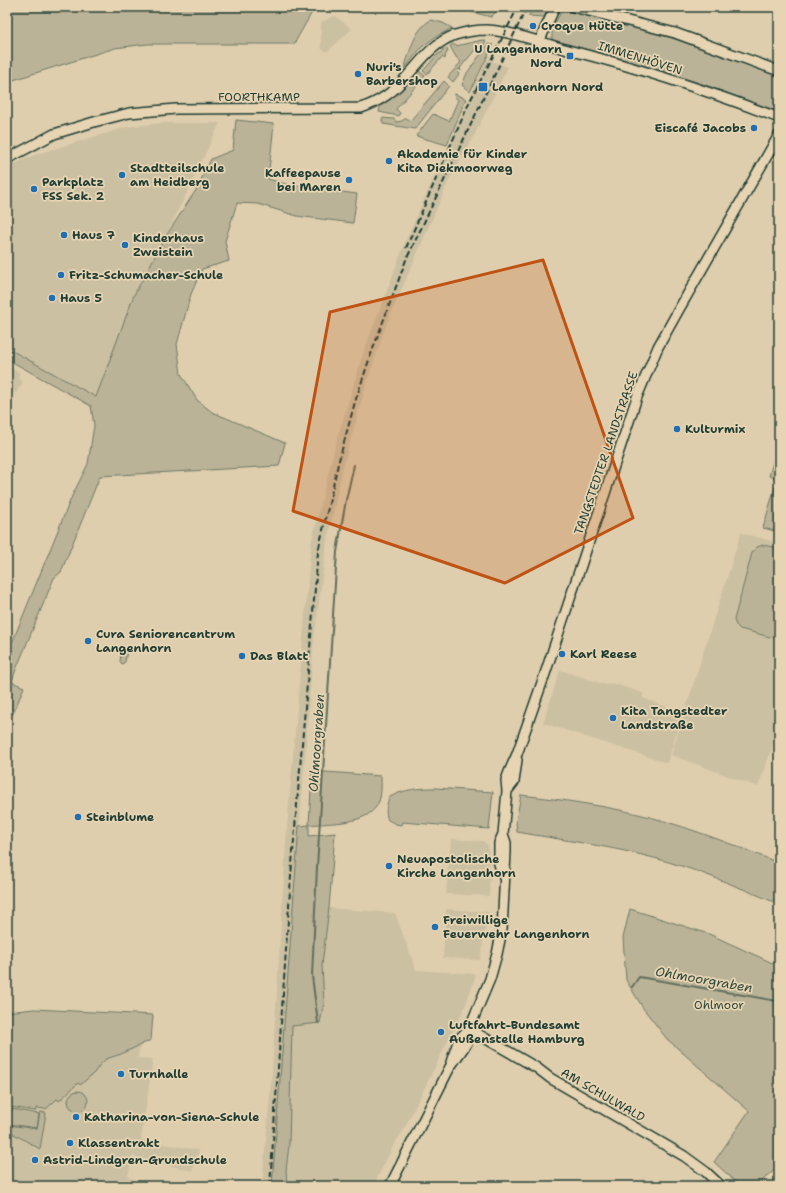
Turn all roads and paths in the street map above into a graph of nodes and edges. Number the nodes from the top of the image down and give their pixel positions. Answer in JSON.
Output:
{"nodes":[{"id":1,"x":556,"y":7,"type":"edge"},
{"id":2,"x":573,"y":7,"type":"edge"},
{"id":3,"x":492,"y":31,"type":"joint"},
{"id":4,"x":539,"y":42,"type":"junction"},
{"id":5,"x":779,"y":71,"type":"edge"},
{"id":6,"x":779,"y":118,"type":"edge"},
{"id":7,"x":779,"y":135,"type":"edge"},
{"id":8,"x":7,"y":159,"type":"edge"},
{"id":9,"x":469,"y":1029,"type":"junction"},
{"id":10,"x":390,"y":1186,"type":"edge"},
{"id":11,"x":721,"y":1186,"type":"edge"}],
"edges":[{"from":1,"to":4,"type":"street"},
{"from":2,"to":5,"type":"street"},
{"from":3,"to":4,"type":"street","name":"IMMENHÖVEN"},
{"from":3,"to":8,"type":"street","name":"FOORTHKAMP"},
{"from":4,"to":6,"type":"street","name":"IMMENHÖVEN"},
{"from":7,"to":9,"type":"street","name":"TANGSTEDTER LANDSTRASSE"},
{"from":9,"to":10,"type":"street","name":"TANGSTEDTER LANDSTRASSE"},
{"from":9,"to":11,"type":"street","name":"AM SCHULWALD"}]}
